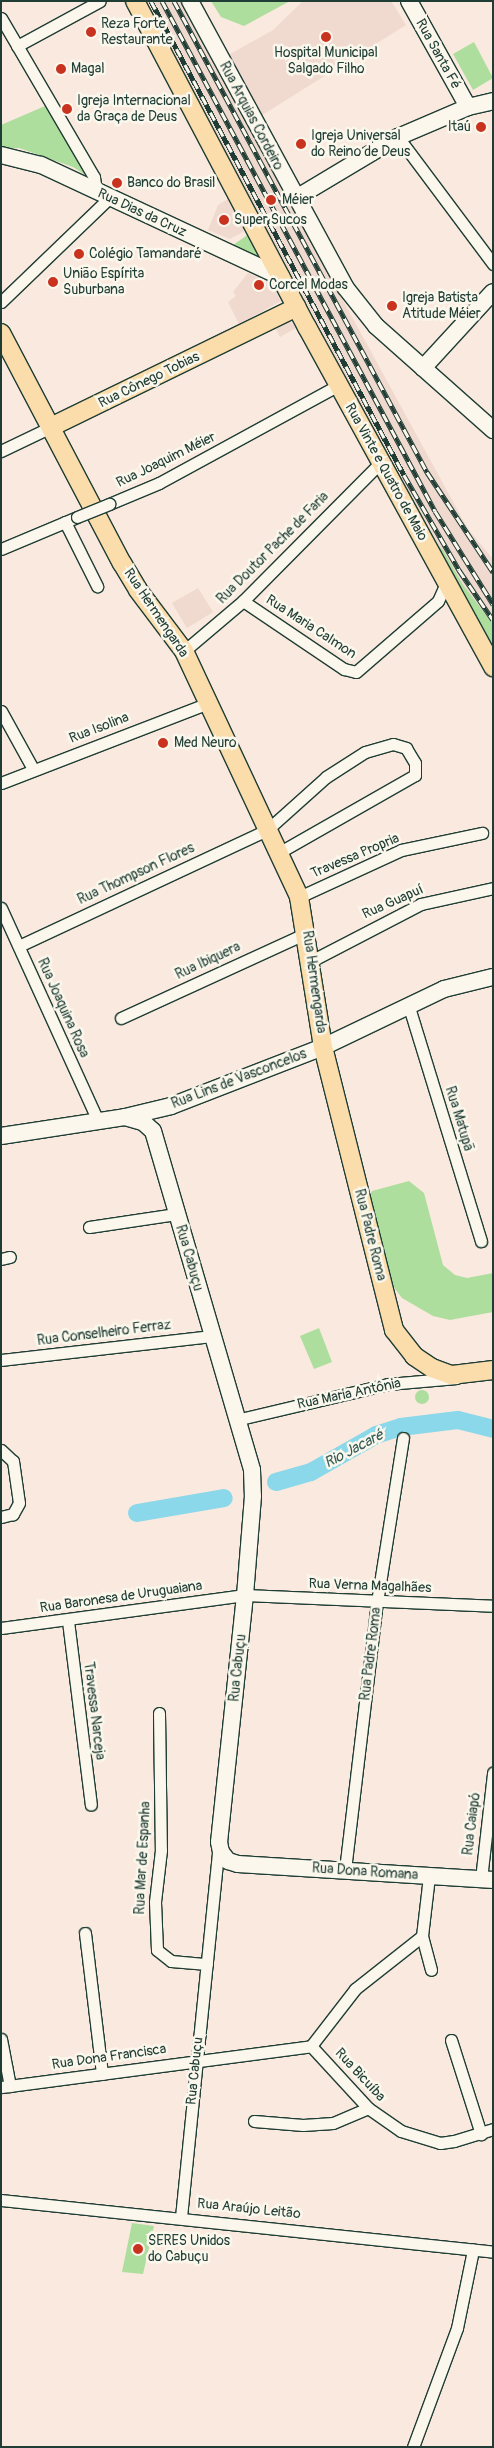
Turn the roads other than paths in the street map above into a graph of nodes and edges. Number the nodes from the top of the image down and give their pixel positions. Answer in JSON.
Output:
{"nodes":[{"id":1,"x":100,"y":1,"type":"edge"},
{"id":2,"x":135,"y":1,"type":"edge"},
{"id":3,"x":190,"y":1,"type":"edge"},
{"id":4,"x":409,"y":1,"type":"edge"},
{"id":5,"x":1,"y":18,"type":"edge"},
{"id":6,"x":17,"y":46,"type":"junction"},
{"id":7,"x":493,"y":101,"type":"edge"},
{"id":8,"x":468,"y":107,"type":"junction"},
{"id":9,"x":398,"y":137,"type":"junction"},
{"id":10,"x":1,"y":154,"type":"edge"},
{"id":11,"x":102,"y":195,"type":"junction"},
{"id":12,"x":296,"y":198,"type":"junction"},
{"id":13,"x":493,"y":264,"type":"edge"},
{"id":14,"x":281,"y":277,"type":"junction"},
{"id":15,"x":493,"y":292,"type":"edge"},
{"id":16,"x":1,"y":302,"type":"edge"},
{"id":17,"x":297,"y":307,"type":"junction"},
{"id":18,"x":1,"y":333,"type":"edge"},
{"id":19,"x":423,"y":368,"type":"junction"},
{"id":20,"x":339,"y":385,"type":"junction"},
{"id":21,"x":53,"y":426,"type":"junction"},
{"id":22,"x":493,"y":430,"type":"edge"},
{"id":23,"x":1,"y":451,"type":"edge"},
{"id":24,"x":381,"y":462,"type":"junction"},
{"id":25,"x":66,"y":522,"type":"junction"},
{"id":26,"x":1,"y":549,"type":"edge"},
{"id":27,"x":446,"y":583,"type":"junction"},
{"id":28,"x":96,"y":586,"type":"dead end"},
{"id":29,"x":243,"y":601,"type":"junction"},
{"id":30,"x":184,"y":651,"type":"junction"},
{"id":31,"x":493,"y":667,"type":"edge"},
{"id":32,"x":208,"y":703,"type":"junction"},
{"id":33,"x":1,"y":712,"type":"edge"},
{"id":34,"x":33,"y":769,"type":"junction"},
{"id":35,"x":1,"y":783,"type":"edge"},
{"id":36,"x":267,"y":830,"type":"junction"},
{"id":37,"x":482,"y":833,"type":"dead end"},
{"id":38,"x":278,"y":853,"type":"junction"},
{"id":39,"x":493,"y":888,"type":"edge"},
{"id":40,"x":299,"y":897,"type":"junction"},
{"id":41,"x":1,"y":908,"type":"edge"},
{"id":42,"x":307,"y":933,"type":"junction"},
{"id":43,"x":18,"y":946,"type":"junction"},
{"id":44,"x":311,"y":961,"type":"junction"},
{"id":45,"x":493,"y":976,"type":"edge"},
{"id":46,"x":409,"y":1006,"type":"junction"},
{"id":47,"x":121,"y":1018,"type":"dead end"},
{"id":48,"x":323,"y":1047,"type":"junction"},
{"id":49,"x":172,"y":1106,"type":"junction"},
{"id":50,"x":125,"y":1117,"type":"junction"},
{"id":51,"x":98,"y":1121,"type":"junction"},
{"id":52,"x":153,"y":1131,"type":"junction"},
{"id":53,"x":1,"y":1136,"type":"edge"},
{"id":54,"x":176,"y":1214,"type":"junction"},
{"id":55,"x":90,"y":1227,"type":"dead end"},
{"id":56,"x":481,"y":1241,"type":"dead end"},
{"id":57,"x":211,"y":1336,"type":"junction"},
{"id":58,"x":1,"y":1360,"type":"edge"},
{"id":59,"x":493,"y":1370,"type":"edge"},
{"id":60,"x":472,"y":1374,"type":"junction"},
{"id":61,"x":236,"y":1420,"type":"junction"},
{"id":62,"x":403,"y":1438,"type":"dead end"},
{"id":63,"x":1,"y":1450,"type":"edge"},
{"id":64,"x":1,"y":1517,"type":"edge"},
{"id":65,"x":245,"y":1595,"type":"junction"},
{"id":66,"x":378,"y":1602,"type":"junction"},
{"id":67,"x":493,"y":1606,"type":"edge"},
{"id":68,"x":68,"y":1621,"type":"junction"},
{"id":69,"x":1,"y":1628,"type":"edge"},
{"id":70,"x":159,"y":1713,"type":"dead end"},
{"id":71,"x":493,"y":1773,"type":"edge"},
{"id":72,"x":91,"y":1805,"type":"dead end"},
{"id":73,"x":219,"y":1842,"type":"junction"},
{"id":74,"x":238,"y":1864,"type":"junction"},
{"id":75,"x":345,"y":1870,"type":"junction"},
{"id":76,"x":429,"y":1876,"type":"junction"},
{"id":77,"x":487,"y":1879,"type":"edge"},
{"id":78,"x":214,"y":1885,"type":"junction"},
{"id":79,"x":86,"y":1933,"type":"dead end"},
{"id":80,"x":422,"y":1936,"type":"junction"},
{"id":81,"x":207,"y":1964,"type":"junction"},
{"id":82,"x":431,"y":1970,"type":"dead end"},
{"id":83,"x":1,"y":2039,"type":"edge"},
{"id":84,"x":451,"y":2040,"type":"dead end"},
{"id":85,"x":311,"y":2046,"type":"junction"},
{"id":86,"x":196,"y":2060,"type":"junction"},
{"id":87,"x":102,"y":2074,"type":"junction"},
{"id":88,"x":6,"y":2086,"type":"edge"},
{"id":89,"x":368,"y":2108,"type":"junction"},
{"id":90,"x":254,"y":2121,"type":"dead end"},
{"id":91,"x":493,"y":2129,"type":"edge"},
{"id":92,"x":482,"y":2134,"type":"junction"},
{"id":93,"x":1,"y":2200,"type":"edge"},
{"id":94,"x":180,"y":2217,"type":"junction"},
{"id":95,"x":474,"y":2250,"type":"junction"},
{"id":96,"x":493,"y":2252,"type":"edge"},
{"id":97,"x":413,"y":2447,"type":"edge"}],
"edges":[{"from":1,"to":6,"type":"street"},
{"from":2,"to":14,"type":"main road","name":"Rua Vinte e Quatro de Maio"},
{"from":3,"to":12,"type":"street","name":"Rua Arquias Cordeiro"},
{"from":4,"to":8,"type":"street","name":"Rua Santa Fé"},
{"from":5,"to":6,"type":"street"},
{"from":6,"to":11,"type":"street"},
{"from":7,"to":8,"type":"street"},
{"from":8,"to":9,"type":"street"},
{"from":9,"to":12,"type":"street"},
{"from":9,"to":13,"type":"street"},
{"from":10,"to":11,"type":"street","name":"Rua Dias da Cruz"},
{"from":11,"to":14,"type":"street","name":"Rua Dias da Cruz"},
{"from":11,"to":16,"type":"street"},
{"from":12,"to":19,"type":"street","name":"Rua Arquias Cordeiro"},
{"from":14,"to":17,"type":"main road","name":"Rua Vinte e Quatro de Maio"},
{"from":15,"to":19,"type":"street"},
{"from":17,"to":20,"type":"main road","name":"Rua Vinte e Quatro de Maio"},
{"from":17,"to":21,"type":"main road","name":"Rua Cônego Tobias"},
{"from":18,"to":21,"type":"main road","name":"Rua Hermengarda"},
{"from":19,"to":22,"type":"street","name":"Rua Arquias Cordeiro"},
{"from":20,"to":24,"type":"main road","name":"Rua Vinte e Quatro de Maio"},
{"from":20,"to":25,"type":"street","name":"Rua Joaquim Méier","bridge":true},
{"from":21,"to":23,"type":"street","name":"Rua Cônego Tobias"},
{"from":21,"to":30,"type":"main road","name":"Rua Hermengarda"},
{"from":24,"to":27,"type":"main road","name":"Rua Vinte e Quatro de Maio"},
{"from":24,"to":29,"type":"street","name":"Rua Doutor Pache de Faria"},
{"from":25,"to":26,"type":"street","name":"Rua Joaquim Méier"},
{"from":25,"to":28,"type":"street"},
{"from":27,"to":29,"type":"street","name":"Rua Maria Calmon"},
{"from":27,"to":31,"type":"main road","name":"Rua Vinte e Quatro de Maio"},
{"from":29,"to":30,"type":"street","name":"Rua Doutor Pache de Faria"},
{"from":30,"to":32,"type":"main road","name":"Rua Hermengarda"},
{"from":32,"to":34,"type":"street","name":"Rua Isolina"},
{"from":32,"to":36,"type":"main road","name":"Rua Hermengarda"},
{"from":33,"to":34,"type":"street"},
{"from":34,"to":35,"type":"street","name":"Rua Isolina"},
{"from":36,"to":38,"type":"main road","name":"Rua Hermengarda"},
{"from":36,"to":38,"type":"street","name":"Rua Thompson Flores"},
{"from":36,"to":43,"type":"street","name":"Rua Thompson Flores"},
{"from":37,"to":40,"type":"street","name":"Travessa Propria"},
{"from":38,"to":40,"type":"main road","name":"Rua Hermengarda"},
{"from":39,"to":44,"type":"street","name":"Rua Guapuí"},
{"from":40,"to":42,"type":"main road","name":"Rua Hermengarda"},
{"from":41,"to":43,"type":"street","name":"Rua Joaquina Rosa"},
{"from":42,"to":44,"type":"main road","name":"Rua Hermengarda"},
{"from":42,"to":47,"type":"street","name":"Rua Ibiquera"},
{"from":43,"to":51,"type":"street","name":"Rua Joaquina Rosa"},
{"from":44,"to":48,"type":"main road","name":"Rua Hermengarda"},
{"from":45,"to":46,"type":"street","name":"Rua Lins de Vasconcelos"},
{"from":46,"to":48,"type":"street","name":"Rua Lins de Vasconcelos"},
{"from":46,"to":56,"type":"street","name":"Rua Matupã"},
{"from":48,"to":49,"type":"street","name":"Rua Lins de Vasconcelos"},
{"from":48,"to":60,"type":"main road","name":"Rua Padre Roma"},
{"from":49,"to":50,"type":"street","name":"Rua Lins de Vasconcelos"},
{"from":49,"to":52,"type":"street"},
{"from":50,"to":51,"type":"street","name":"Rua Lins de Vasconcelos"},
{"from":50,"to":52,"type":"street"},
{"from":51,"to":53,"type":"street","name":"Rua Lins de Vasconcelos"},
{"from":52,"to":54,"type":"street","name":"Rua Cabuçu"},
{"from":54,"to":55,"type":"street"},
{"from":54,"to":57,"type":"street","name":"Rua Cabuçu"},
{"from":57,"to":58,"type":"street","name":"Rua Conselheiro Ferraz"},
{"from":57,"to":61,"type":"street","name":"Rua Cabuçu"},
{"from":59,"to":60,"type":"main road","name":"Rua Maria Antônia"},
{"from":60,"to":61,"type":"street","name":"Rua Maria Antônia"},
{"from":61,"to":65,"type":"street","name":"Rua Cabuçu"},
{"from":62,"to":66,"type":"street","name":"Rua Padre Roma"},
{"from":63,"to":64,"type":"street"},
{"from":65,"to":66,"type":"street","name":"Rua Verna Magalhães"},
{"from":65,"to":68,"type":"street","name":"Rua Baronesa de Uruguaiana"},
{"from":65,"to":73,"type":"street","name":"Rua Cabuçu"},
{"from":66,"to":67,"type":"street","name":"Rua Verna Magalhães"},
{"from":66,"to":75,"type":"street","name":"Rua Padre Roma"},
{"from":68,"to":69,"type":"street","name":"Rua Baronesa de Uruguaiana"},
{"from":68,"to":72,"type":"street","name":"Travessa Narceja"},
{"from":70,"to":81,"type":"street","name":"Rua Mar de Espanha"},
{"from":71,"to":77,"type":"street","name":"Rua Caiapó"},
{"from":73,"to":74,"type":"street"},
{"from":73,"to":78,"type":"street","name":"Rua Cabuçu"},
{"from":74,"to":75,"type":"street","name":"Rua Dona Romana"},
{"from":74,"to":78,"type":"street"},
{"from":75,"to":76,"type":"street","name":"Rua Dona Romana"},
{"from":76,"to":77,"type":"street","name":"Rua Dona Romana"},
{"from":76,"to":80,"type":"street"},
{"from":78,"to":81,"type":"street","name":"Rua Cabuçu"},
{"from":79,"to":87,"type":"street"},
{"from":80,"to":82,"type":"street"},
{"from":80,"to":85,"type":"street"},
{"from":81,"to":86,"type":"street","name":"Rua Cabuçu"},
{"from":83,"to":88,"type":"street"},
{"from":84,"to":92,"type":"street"},
{"from":85,"to":86,"type":"street","name":"Rua Dona Francisca"},
{"from":85,"to":89,"type":"street","name":"Rua Bicuíba"},
{"from":86,"to":87,"type":"street","name":"Rua Dona Francisca"},
{"from":86,"to":94,"type":"street","name":"Rua Cabuçu"},
{"from":87,"to":88,"type":"street","name":"Rua Dona Francisca"},
{"from":89,"to":90,"type":"street"},
{"from":89,"to":92,"type":"street","name":"Rua Bicuíba"},
{"from":91,"to":92,"type":"street","name":"Rua Bicuíba"},
{"from":93,"to":94,"type":"street","name":"Rua Araújo Leitão"},
{"from":94,"to":95,"type":"street","name":"Rua Araújo Leitão"},
{"from":95,"to":96,"type":"street","name":"Rua Araújo Leitão"},
{"from":95,"to":97,"type":"street"}]}
